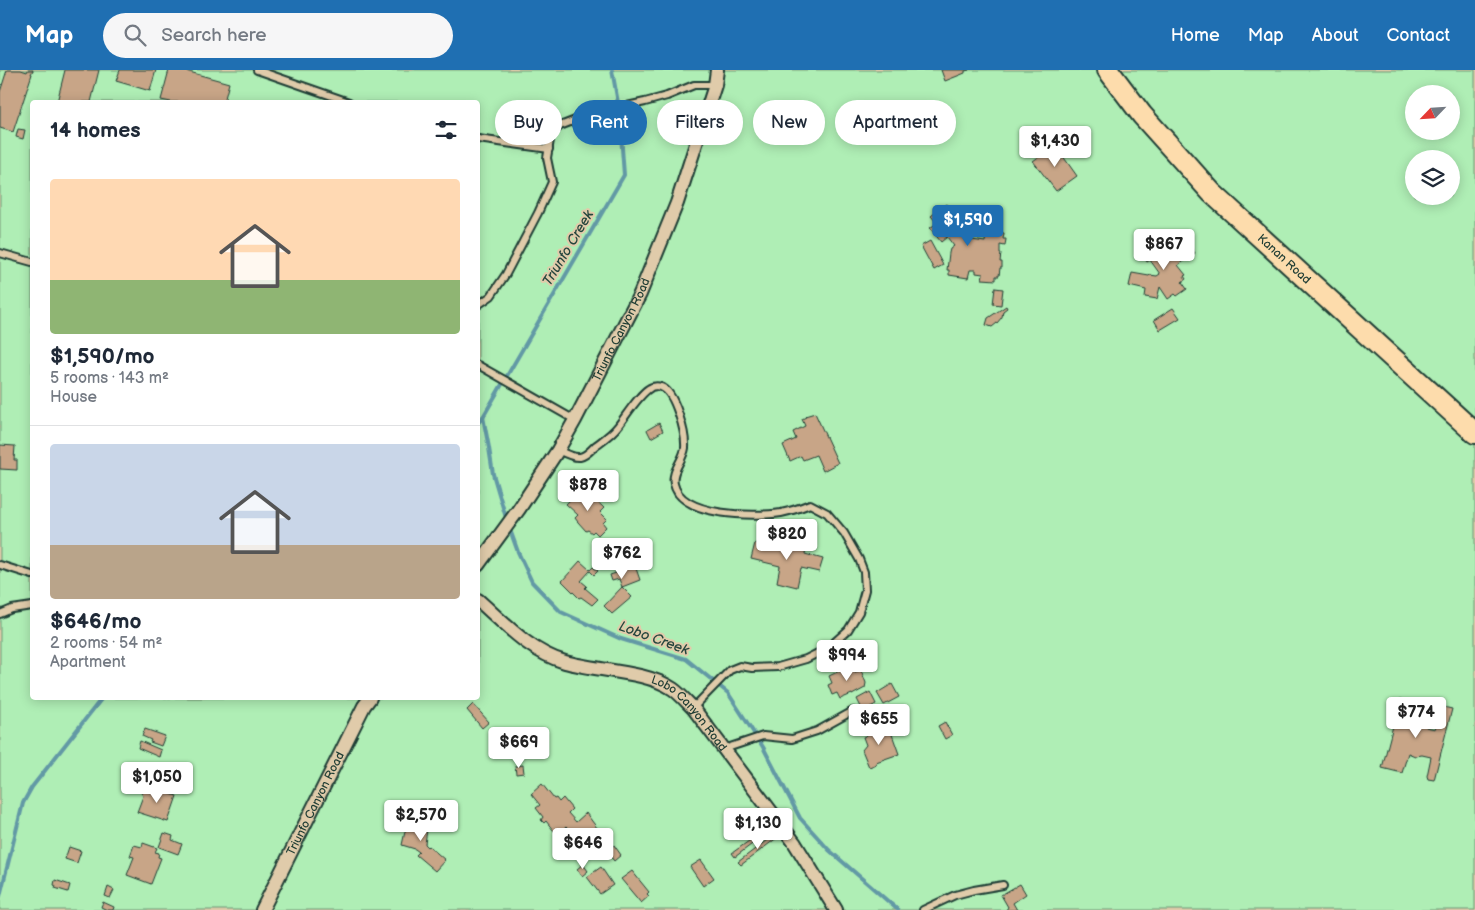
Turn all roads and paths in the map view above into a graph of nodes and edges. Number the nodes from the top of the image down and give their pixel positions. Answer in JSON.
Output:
{"nodes":[{"id":1,"x":717,"y":70,"type":"edge"},
{"id":2,"x":1108,"y":70,"type":"edge"},
{"id":3,"x":260,"y":71,"type":"edge"},
{"id":4,"x":716,"y":85,"type":"junction"},
{"id":5,"x":343,"y":100,"type":"edge"},
{"id":6,"x":480,"y":139,"type":"edge"},
{"id":7,"x":548,"y":149,"type":"junction"},
{"id":8,"x":0,"y":253,"type":"edge"},
{"id":9,"x":30,"y":261,"type":"edge"},
{"id":10,"x":480,"y":304,"type":"edge"},
{"id":11,"x":480,"y":366,"type":"edge"},
{"id":12,"x":575,"y":420,"type":"junction"},
{"id":13,"x":1475,"y":434,"type":"edge"},
{"id":14,"x":558,"y":450,"type":"junction"},
{"id":15,"x":480,"y":562,"type":"edge"},
{"id":16,"x":0,"y":565,"type":"edge"},
{"id":17,"x":30,"y":574,"type":"edge"},
{"id":18,"x":480,"y":602,"type":"edge"},
{"id":19,"x":30,"y":606,"type":"edge"},
{"id":20,"x":0,"y":614,"type":"edge"},
{"id":21,"x":368,"y":700,"type":"edge"},
{"id":22,"x":693,"y":708,"type":"junction"},
{"id":23,"x":853,"y":711,"type":"dead end"},
{"id":24,"x":724,"y":749,"type":"junction"},
{"id":25,"x":1003,"y":885,"type":"dead end"},
{"id":26,"x":262,"y":910,"type":"edge"},
{"id":27,"x":836,"y":910,"type":"edge"},
{"id":28,"x":923,"y":910,"type":"edge"}],
"edges":[{"from":1,"to":4,"type":"street","name":"Triunfo Canyon Road"},
{"from":2,"to":13,"type":"main road","name":"Kanan Road"},
{"from":3,"to":5,"type":"lane"},
{"from":4,"to":7,"type":"lane"},
{"from":4,"to":12,"type":"street","name":"Triunfo Canyon Road"},
{"from":6,"to":7,"type":"lane"},
{"from":7,"to":10,"type":"lane"},
{"from":8,"to":9,"type":"lane"},
{"from":11,"to":12,"type":"lane"},
{"from":12,"to":14,"type":"street","name":"Triunfo Canyon Road"},
{"from":14,"to":15,"type":"street","name":"Triunfo Canyon Road"},
{"from":14,"to":22,"type":"lane"},
{"from":16,"to":17,"type":"lane"},
{"from":18,"to":22,"type":"street","name":"Lobo Canyon Road"},
{"from":19,"to":20,"type":"lane"},
{"from":21,"to":26,"type":"street","name":"Triunfo Canyon Road"},
{"from":22,"to":24,"type":"street","name":"Lobo Canyon Road"},
{"from":23,"to":24,"type":"lane"},
{"from":24,"to":27,"type":"street","name":"Lobo Canyon Road"},
{"from":25,"to":28,"type":"lane"}]}
